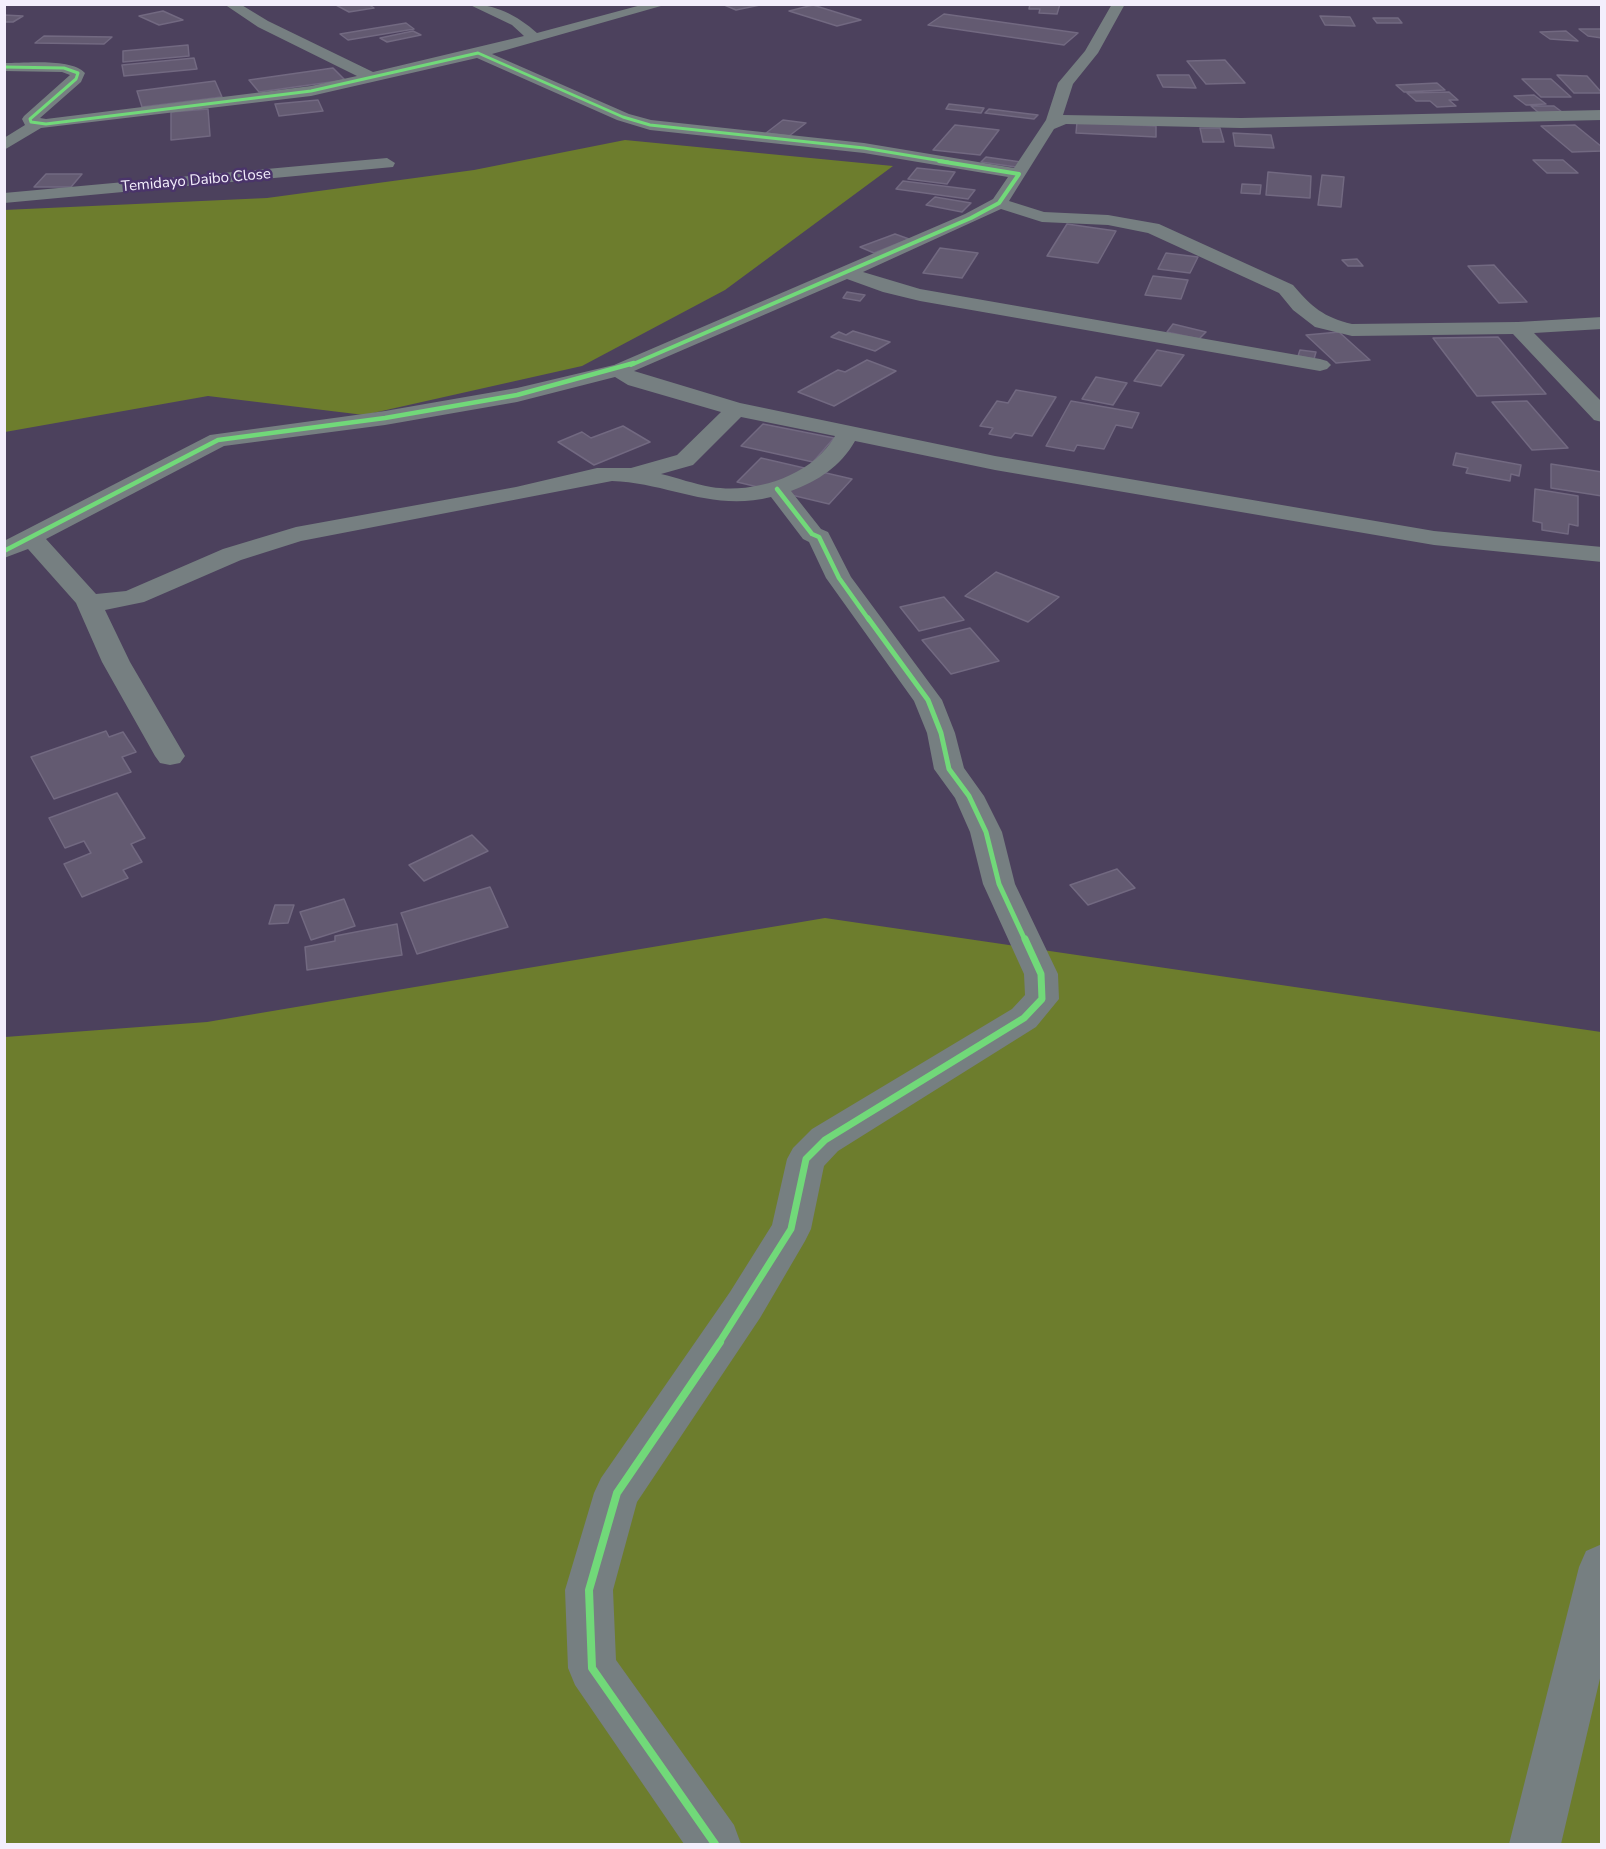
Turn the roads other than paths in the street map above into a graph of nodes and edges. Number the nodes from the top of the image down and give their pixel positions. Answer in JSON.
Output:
{"nodes":[{"id":1,"x":230,"y":4,"type":"edge"},
{"id":2,"x":474,"y":4,"type":"edge"},
{"id":3,"x":662,"y":4,"type":"edge"},
{"id":4,"x":1119,"y":4,"type":"edge"},
{"id":5,"x":535,"y":39,"type":"junction"},
{"id":6,"x":478,"y":53,"type":"junction"},
{"id":7,"x":4,"y":67,"type":"edge"},
{"id":8,"x":370,"y":77,"type":"junction"},
{"id":9,"x":1602,"y":115,"type":"edge"},
{"id":10,"x":1053,"y":122,"type":"junction"},
{"id":11,"x":37,"y":124,"type":"junction"},
{"id":12,"x":4,"y":145,"type":"edge"},
{"id":13,"x":387,"y":163,"type":"dead end"},
{"id":14,"x":1019,"y":174,"type":"junction"},
{"id":15,"x":4,"y":198,"type":"edge"},
{"id":16,"x":999,"y":203,"type":"junction"},
{"id":17,"x":849,"y":273,"type":"junction"},
{"id":18,"x":1602,"y":323,"type":"edge"},
{"id":19,"x":1518,"y":328,"type":"junction"},
{"id":20,"x":1320,"y":365,"type":"dead end"},
{"id":21,"x":621,"y":369,"type":"junction"},
{"id":22,"x":736,"y":409,"type":"junction"},
{"id":23,"x":1602,"y":415,"type":"edge"},
{"id":24,"x":849,"y":432,"type":"junction"},
{"id":25,"x":631,"y":474,"type":"junction"},
{"id":26,"x":777,"y":489,"type":"junction"},
{"id":27,"x":31,"y":537,"type":"junction"},
{"id":28,"x":4,"y":551,"type":"edge"},
{"id":29,"x":1602,"y":555,"type":"edge"},
{"id":30,"x":88,"y":601,"type":"junction"},
{"id":31,"x":170,"y":756,"type":"dead end"},
{"id":32,"x":1602,"y":1567,"type":"edge"},
{"id":33,"x":715,"y":1845,"type":"edge"},
{"id":34,"x":1535,"y":1845,"type":"edge"}],
"edges":[{"from":1,"to":8,"type":"street"},
{"from":2,"to":5,"type":"street"},
{"from":3,"to":5,"type":"street"},
{"from":4,"to":10,"type":"street"},
{"from":5,"to":6,"type":"street"},
{"from":6,"to":8,"type":"street"},
{"from":6,"to":14,"type":"street"},
{"from":7,"to":11,"type":"street"},
{"from":8,"to":11,"type":"street"},
{"from":9,"to":10,"type":"street"},
{"from":10,"to":14,"type":"street"},
{"from":11,"to":12,"type":"street"},
{"from":13,"to":15,"type":"street","name":"Temidayo Daibo Close"},
{"from":14,"to":16,"type":"street"},
{"from":16,"to":17,"type":"street"},
{"from":16,"to":19,"type":"street"},
{"from":17,"to":20,"type":"street"},
{"from":17,"to":21,"type":"street"},
{"from":18,"to":19,"type":"street"},
{"from":19,"to":23,"type":"street"},
{"from":21,"to":22,"type":"street"},
{"from":21,"to":27,"type":"street"},
{"from":22,"to":24,"type":"street"},
{"from":22,"to":25,"type":"street"},
{"from":24,"to":26,"type":"street"},
{"from":24,"to":29,"type":"street"},
{"from":25,"to":26,"type":"street"},
{"from":25,"to":30,"type":"street"},
{"from":26,"to":33,"type":"street"},
{"from":27,"to":28,"type":"street"},
{"from":27,"to":30,"type":"street"},
{"from":30,"to":31,"type":"street"},
{"from":32,"to":34,"type":"street"}]}
